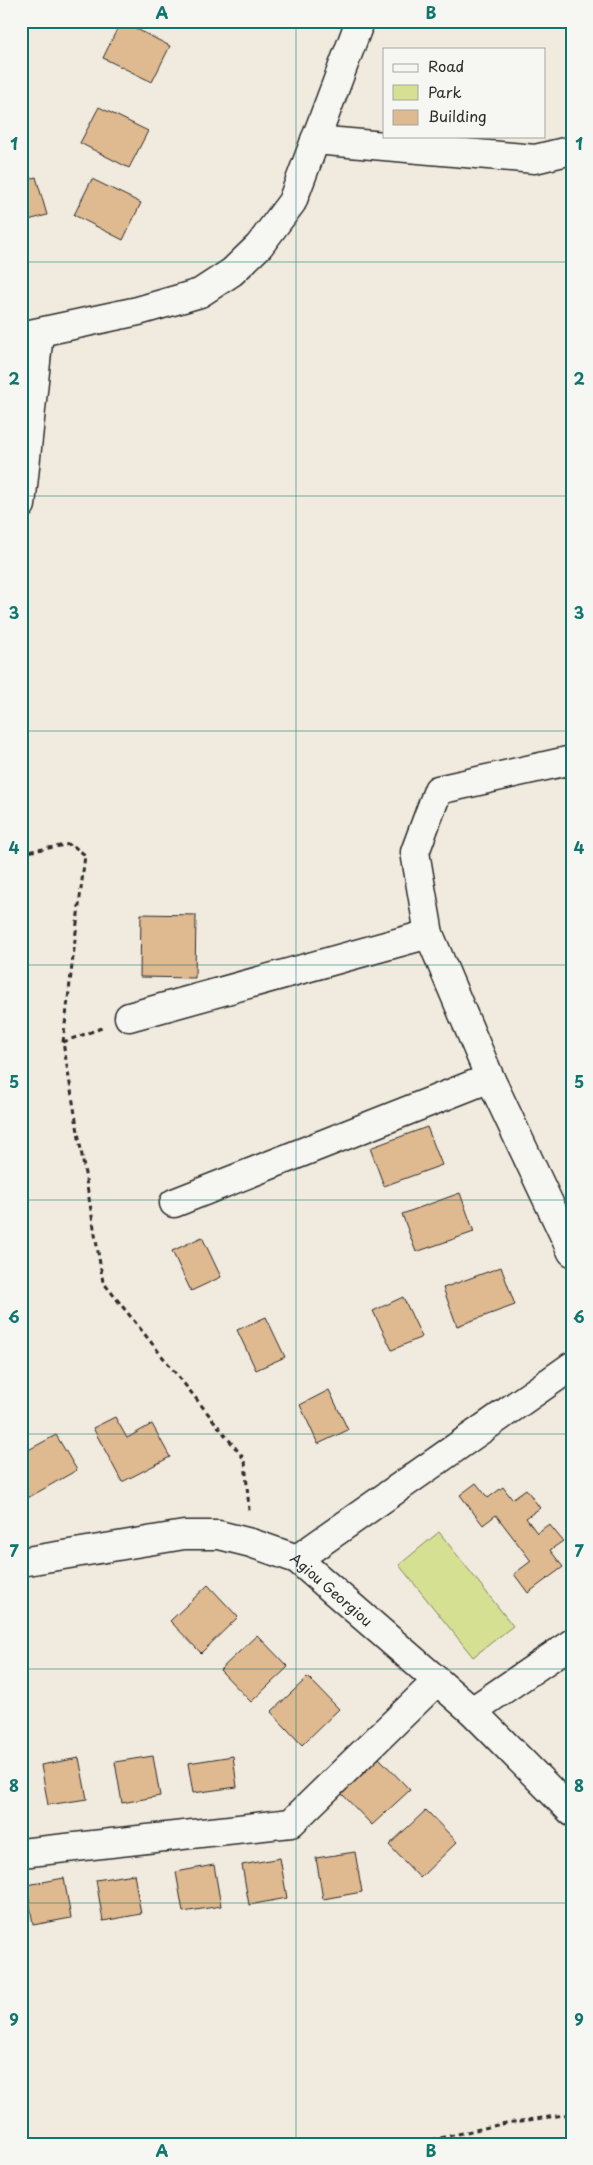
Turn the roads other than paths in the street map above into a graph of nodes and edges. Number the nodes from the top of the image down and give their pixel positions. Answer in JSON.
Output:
{"nodes":[{"id":1,"x":360,"y":21,"type":"edge"},
{"id":2,"x":315,"y":140,"type":"junction"},
{"id":3,"x":572,"y":150,"type":"edge"},
{"id":4,"x":30,"y":334,"type":"edge"},
{"id":5,"x":21,"y":505,"type":"edge"},
{"id":6,"x":572,"y":760,"type":"edge"},
{"id":7,"x":429,"y":934,"type":"junction"},
{"id":8,"x":130,"y":1017,"type":"road end"},
{"id":9,"x":490,"y":1078,"type":"junction"},
{"id":10,"x":174,"y":1203,"type":"dead end"},
{"id":11,"x":572,"y":1252,"type":"edge"},
{"id":12,"x":572,"y":1366,"type":"edge"},
{"id":13,"x":297,"y":1560,"type":"junction"},
{"id":14,"x":21,"y":1562,"type":"edge"},
{"id":15,"x":572,"y":1643,"type":"edge"},
{"id":16,"x":437,"y":1681,"type":"junction"},
{"id":17,"x":472,"y":1711,"type":"junction"},
{"id":18,"x":572,"y":1812,"type":"edge"},
{"id":19,"x":21,"y":1853,"type":"edge"}],
"edges":[{"from":1,"to":2,"type":"street"},
{"from":2,"to":3,"type":"street"},
{"from":2,"to":4,"type":"street"},
{"from":4,"to":5,"type":"street"},
{"from":6,"to":7,"type":"street"},
{"from":7,"to":8,"type":"street"},
{"from":7,"to":9,"type":"street"},
{"from":9,"to":10,"type":"street"},
{"from":9,"to":11,"type":"street"},
{"from":12,"to":13,"type":"street"},
{"from":13,"to":14,"type":"street","name":"Agiou Georgiou"},
{"from":13,"to":16,"type":"street","name":"Agiou Georgiou"},
{"from":15,"to":17,"type":"street"},
{"from":16,"to":17,"type":"street","name":"Agiou Georgiou"},
{"from":16,"to":19,"type":"street"},
{"from":17,"to":18,"type":"street","name":"Agiou Georgiou"}]}
